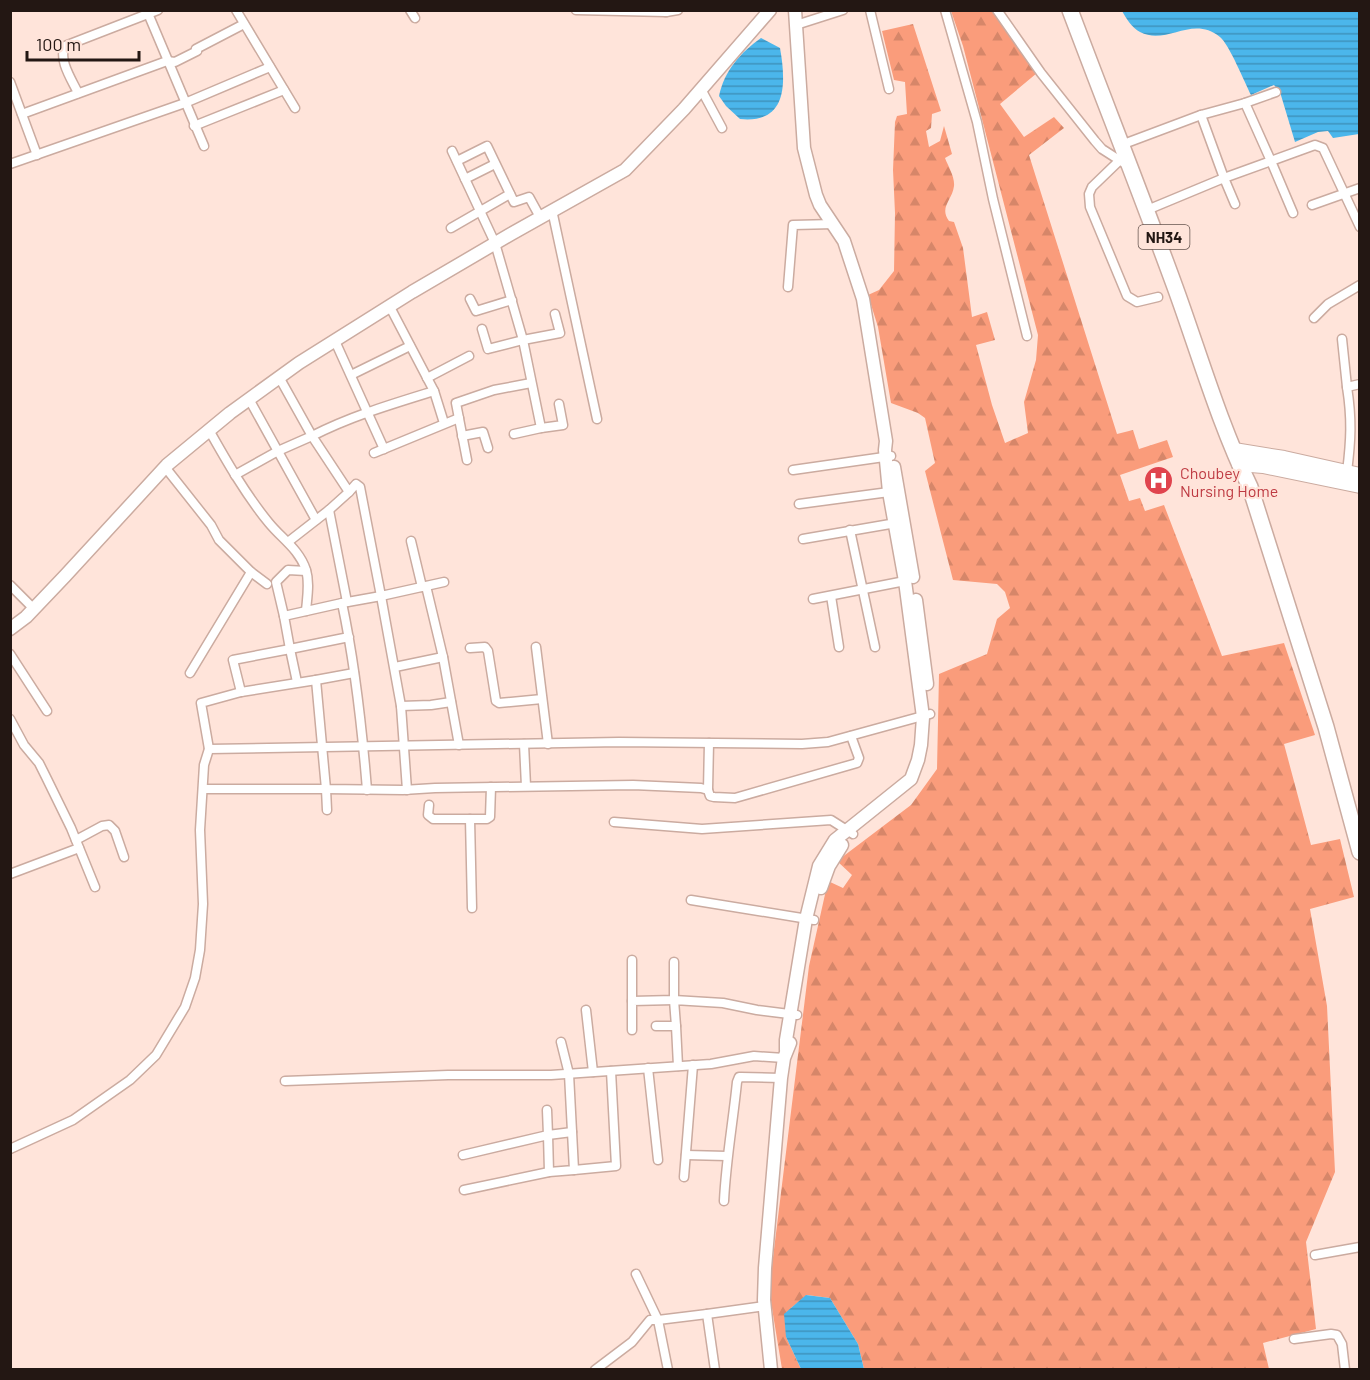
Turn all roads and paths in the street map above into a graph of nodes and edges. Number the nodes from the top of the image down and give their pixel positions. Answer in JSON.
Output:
{"nodes":[{"id":1,"x":158,"y":10,"type":"edge"},
{"id":2,"x":236,"y":10,"type":"edge"},
{"id":3,"x":576,"y":10,"type":"edge"},
{"id":4,"x":678,"y":10,"type":"edge"},
{"id":5,"x":770,"y":10,"type":"edge"},
{"id":6,"x":795,"y":10,"type":"edge"},
{"id":7,"x":843,"y":10,"type":"edge"},
{"id":8,"x":870,"y":10,"type":"edge"},
{"id":9,"x":945,"y":10,"type":"edge"},
{"id":10,"x":997,"y":10,"type":"edge"},
{"id":11,"x":1070,"y":10,"type":"edge"},
{"id":12,"x":1078,"y":10,"type":"edge"},
{"id":13,"x":603,"y":11,"type":"edge"},
{"id":14,"x":666,"y":11,"type":"edge"},
{"id":15,"x":147,"y":13,"type":"edge"},
{"id":16,"x":244,"y":24,"type":"junction"},
{"id":17,"x":796,"y":25,"type":"junction"},
{"id":18,"x":167,"y":61,"type":"junction"},
{"id":19,"x":270,"y":67,"type":"junction"},
{"id":20,"x":10,"y":82,"type":"edge"},
{"id":21,"x":701,"y":89,"type":"junction"},
{"id":22,"x":889,"y":89,"type":"dead end"},
{"id":23,"x":284,"y":90,"type":"junction"},
{"id":24,"x":1276,"y":92,"type":"dead end"},
{"id":25,"x":78,"y":93,"type":"junction"},
{"id":26,"x":184,"y":103,"type":"junction"},
{"id":27,"x":1245,"y":103,"type":"junction"},
{"id":28,"x":295,"y":108,"type":"dead end"},
{"id":29,"x":22,"y":114,"type":"junction"},
{"id":30,"x":1201,"y":115,"type":"junction"},
{"id":31,"x":194,"y":126,"type":"junction"},
{"id":32,"x":722,"y":128,"type":"dead end"},
{"id":33,"x":1129,"y":142,"type":"junction"},
{"id":34,"x":204,"y":146,"type":"dead end"},
{"id":35,"x":452,"y":151,"type":"dead end"},
{"id":36,"x":37,"y":155,"type":"junction"},
{"id":37,"x":457,"y":161,"type":"junction"},
{"id":38,"x":1271,"y":161,"type":"junction"},
{"id":39,"x":1125,"y":163,"type":"junction"},
{"id":40,"x":10,"y":164,"type":"edge"},
{"id":41,"x":495,"y":164,"type":"junction"},
{"id":42,"x":465,"y":178,"type":"junction"},
{"id":43,"x":1224,"y":178,"type":"junction"},
{"id":44,"x":1359,"y":188,"type":"edge"},
{"id":45,"x":510,"y":194,"type":"junction"},
{"id":46,"x":1344,"y":194,"type":"junction"},
{"id":47,"x":1235,"y":204,"type":"dead end"},
{"id":48,"x":1312,"y":205,"type":"dead end"},
{"id":49,"x":1150,"y":208,"type":"junction"},
{"id":50,"x":480,"y":210,"type":"junction"},
{"id":51,"x":552,"y":210,"type":"junction"},
{"id":52,"x":1293,"y":213,"type":"dead end"},
{"id":53,"x":540,"y":217,"type":"junction"},
{"id":54,"x":1359,"y":223,"type":"edge"},
{"id":55,"x":834,"y":224,"type":"junction"},
{"id":56,"x":451,"y":228,"type":"dead end"},
{"id":57,"x":495,"y":243,"type":"junction"},
{"id":58,"x":1359,"y":285,"type":"edge"},
{"id":59,"x":788,"y":287,"type":"dead end"},
{"id":60,"x":1158,"y":297,"type":"dead end"},
{"id":61,"x":470,"y":298,"type":"dead end"},
{"id":62,"x":512,"y":300,"type":"junction"},
{"id":63,"x":390,"y":307,"type":"junction"},
{"id":64,"x":555,"y":314,"type":"dead end"},
{"id":65,"x":1314,"y":318,"type":"dead end"},
{"id":66,"x":482,"y":329,"type":"dead end"},
{"id":67,"x":1027,"y":336,"type":"dead end"},
{"id":68,"x":1342,"y":339,"type":"dead end"},
{"id":69,"x":523,"y":340,"type":"junction"},
{"id":70,"x":335,"y":341,"type":"junction"},
{"id":71,"x":410,"y":346,"type":"junction"},
{"id":72,"x":469,"y":356,"type":"dead end"},
{"id":73,"x":351,"y":375,"type":"junction"},
{"id":74,"x":279,"y":377,"type":"junction"},
{"id":75,"x":427,"y":378,"type":"junction"},
{"id":76,"x":531,"y":383,"type":"junction"},
{"id":77,"x":1359,"y":384,"type":"edge"},
{"id":78,"x":1347,"y":387,"type":"junction"},
{"id":79,"x":434,"y":391,"type":"junction"},
{"id":80,"x":249,"y":399,"type":"junction"},
{"id":81,"x":559,"y":404,"type":"dead end"},
{"id":82,"x":368,"y":412,"type":"junction"},
{"id":83,"x":459,"y":418,"type":"junction"},
{"id":84,"x":597,"y":419,"type":"dead end"},
{"id":85,"x":444,"y":423,"type":"junction"},
{"id":86,"x":541,"y":428,"type":"junction"},
{"id":87,"x":209,"y":430,"type":"junction"},
{"id":88,"x":514,"y":434,"type":"dead end"},
{"id":89,"x":312,"y":436,"type":"junction"},
{"id":90,"x":462,"y":436,"type":"junction"},
{"id":91,"x":384,"y":448,"type":"junction"},
{"id":92,"x":488,"y":448,"type":"dead end"},
{"id":93,"x":278,"y":451,"type":"junction"},
{"id":94,"x":374,"y":453,"type":"dead end"},
{"id":95,"x":888,"y":456,"type":"junction"},
{"id":96,"x":1241,"y":457,"type":"junction"},
{"id":97,"x":466,"y":460,"type":"dead end"},
{"id":98,"x":165,"y":467,"type":"junction"},
{"id":99,"x":793,"y":470,"type":"dead end"},
{"id":100,"x":1353,"y":474,"type":"edge"},
{"id":101,"x":235,"y":475,"type":"junction"},
{"id":102,"x":1359,"y":486,"type":"edge"},
{"id":103,"x":349,"y":492,"type":"junction"},
{"id":104,"x":889,"y":492,"type":"junction"},
{"id":105,"x":799,"y":504,"type":"dead end"},
{"id":106,"x":329,"y":510,"type":"junction"},
{"id":107,"x":316,"y":520,"type":"junction"},
{"id":108,"x":896,"y":523,"type":"junction"},
{"id":109,"x":850,"y":530,"type":"junction"},
{"id":110,"x":803,"y":539,"type":"dead end"},
{"id":111,"x":411,"y":541,"type":"dead end"},
{"id":112,"x":288,"y":542,"type":"junction"},
{"id":113,"x":306,"y":571,"type":"junction"},
{"id":114,"x":250,"y":572,"type":"junction"},
{"id":115,"x":905,"y":581,"type":"junction"},
{"id":116,"x":444,"y":582,"type":"dead end"},
{"id":117,"x":267,"y":584,"type":"dead end"},
{"id":118,"x":10,"y":585,"type":"edge"},
{"id":119,"x":424,"y":586,"type":"junction"},
{"id":120,"x":863,"y":589,"type":"junction"},
{"id":121,"x":381,"y":596,"type":"junction"},
{"id":122,"x":831,"y":596,"type":"junction"},
{"id":123,"x":813,"y":599,"type":"dead end"},
{"id":124,"x":344,"y":602,"type":"junction"},
{"id":125,"x":34,"y":609,"type":"junction"},
{"id":126,"x":306,"y":611,"type":"junction"},
{"id":127,"x":284,"y":616,"type":"junction"},
{"id":128,"x":10,"y":629,"type":"edge"},
{"id":129,"x":349,"y":636,"type":"junction"},
{"id":130,"x":875,"y":646,"type":"dead end"},
{"id":131,"x":536,"y":647,"type":"dead end"},
{"id":132,"x":839,"y":647,"type":"dead end"},
{"id":133,"x":470,"y":648,"type":"dead end"},
{"id":134,"x":290,"y":649,"type":"junction"},
{"id":135,"x":10,"y":654,"type":"edge"},
{"id":136,"x":442,"y":657,"type":"junction"},
{"id":137,"x":395,"y":667,"type":"junction"},
{"id":138,"x":190,"y":673,"type":"dead end"},
{"id":139,"x":354,"y":674,"type":"junction"},
{"id":140,"x":316,"y":680,"type":"junction"},
{"id":141,"x":297,"y":682,"type":"junction"},
{"id":142,"x":241,"y":692,"type":"junction"},
{"id":143,"x":542,"y":699,"type":"junction"},
{"id":144,"x":451,"y":702,"type":"junction"},
{"id":145,"x":401,"y":706,"type":"junction"},
{"id":146,"x":47,"y":711,"type":"dead end"},
{"id":147,"x":927,"y":716,"type":"junction"},
{"id":148,"x":10,"y":719,"type":"edge"},
{"id":149,"x":851,"y":736,"type":"junction"},
{"id":150,"x":709,"y":743,"type":"junction"},
{"id":151,"x":524,"y":744,"type":"junction"},
{"id":152,"x":548,"y":744,"type":"junction"},
{"id":153,"x":459,"y":745,"type":"junction"},
{"id":154,"x":403,"y":746,"type":"junction"},
{"id":155,"x":324,"y":747,"type":"junction"},
{"id":156,"x":363,"y":747,"type":"junction"},
{"id":157,"x":209,"y":749,"type":"junction"},
{"id":158,"x":526,"y":786,"type":"junction"},
{"id":159,"x":491,"y":787,"type":"junction"},
{"id":160,"x":203,"y":789,"type":"junction"},
{"id":161,"x":326,"y":789,"type":"junction"},
{"id":162,"x":367,"y":790,"type":"junction"},
{"id":163,"x":407,"y":790,"type":"junction"},
{"id":164,"x":708,"y":790,"type":"junction"},
{"id":165,"x":429,"y":805,"type":"dead end"},
{"id":166,"x":327,"y":810,"type":"dead end"},
{"id":167,"x":470,"y":819,"type":"junction"},
{"id":168,"x":614,"y":822,"type":"dead end"},
{"id":169,"x":849,"y":832,"type":"junction"},
{"id":170,"x":78,"y":844,"type":"junction"},
{"id":171,"x":1359,"y":852,"type":"edge"},
{"id":172,"x":124,"y":857,"type":"dead end"},
{"id":173,"x":10,"y":874,"type":"edge"},
{"id":174,"x":95,"y":887,"type":"dead end"},
{"id":175,"x":691,"y":900,"type":"dead end"},
{"id":176,"x":472,"y":908,"type":"dead end"},
{"id":177,"x":810,"y":920,"type":"junction"},
{"id":178,"x":632,"y":960,"type":"dead end"},
{"id":179,"x":674,"y":962,"type":"dead end"},
{"id":180,"x":674,"y":1000,"type":"junction"},
{"id":181,"x":632,"y":1001,"type":"junction"},
{"id":182,"x":586,"y":1010,"type":"dead end"},
{"id":183,"x":793,"y":1015,"type":"junction"},
{"id":184,"x":656,"y":1026,"type":"dead end"},
{"id":185,"x":676,"y":1026,"type":"junction"},
{"id":186,"x":632,"y":1030,"type":"dead end"},
{"id":187,"x":561,"y":1042,"type":"dead end"},
{"id":188,"x":785,"y":1054,"type":"junction"},
{"id":189,"x":693,"y":1065,"type":"junction"},
{"id":190,"x":678,"y":1066,"type":"junction"},
{"id":191,"x":648,"y":1068,"type":"junction"},
{"id":192,"x":611,"y":1071,"type":"junction"},
{"id":193,"x":593,"y":1072,"type":"junction"},
{"id":194,"x":569,"y":1074,"type":"junction"},
{"id":195,"x":781,"y":1078,"type":"junction"},
{"id":196,"x":285,"y":1081,"type":"dead end"},
{"id":197,"x":547,"y":1110,"type":"dead end"},
{"id":198,"x":572,"y":1132,"type":"junction"},
{"id":199,"x":548,"y":1135,"type":"junction"},
{"id":200,"x":10,"y":1149,"type":"edge"},
{"id":201,"x":463,"y":1155,"type":"dead end"},
{"id":202,"x":686,"y":1155,"type":"junction"},
{"id":203,"x":727,"y":1156,"type":"junction"},
{"id":204,"x":658,"y":1160,"type":"dead end"},
{"id":205,"x":574,"y":1170,"type":"junction"},
{"id":206,"x":549,"y":1172,"type":"junction"},
{"id":207,"x":684,"y":1177,"type":"dead end"},
{"id":208,"x":464,"y":1190,"type":"dead end"},
{"id":209,"x":724,"y":1201,"type":"dead end"},
{"id":210,"x":1359,"y":1247,"type":"edge"},
{"id":211,"x":1315,"y":1255,"type":"dead end"},
{"id":212,"x":636,"y":1274,"type":"dead end"},
{"id":213,"x":765,"y":1306,"type":"junction"},
{"id":214,"x":707,"y":1314,"type":"junction"},
{"id":215,"x":658,"y":1320,"type":"junction"},
{"id":216,"x":1294,"y":1339,"type":"dead end"},
{"id":217,"x":595,"y":1370,"type":"edge"},
{"id":218,"x":668,"y":1370,"type":"edge"},
{"id":219,"x":715,"y":1370,"type":"edge"},
{"id":220,"x":771,"y":1370,"type":"edge"},
{"id":221,"x":1345,"y":1370,"type":"edge"}],
"edges":[{"from":1,"to":15,"type":"street"},
{"from":2,"to":16,"type":"street"},
{"from":3,"to":13,"type":"street"},
{"from":4,"to":14,"type":"street"},
{"from":5,"to":21,"type":"street"},
{"from":6,"to":17,"type":"street"},
{"from":7,"to":17,"type":"street"},
{"from":8,"to":22,"type":"street"},
{"from":9,"to":67,"type":"street"},
{"from":10,"to":39,"type":"street"},
{"from":11,"to":39,"type":"highway","number":"NH34"},
{"from":12,"to":33,"type":"highway","number":"NH34"},
{"from":13,"to":14,"type":"street"},
{"from":15,"to":18,"type":"street"},
{"from":15,"to":25,"type":"street"},
{"from":16,"to":18,"type":"street"},
{"from":16,"to":19,"type":"street"},
{"from":17,"to":55,"type":"street"},
{"from":18,"to":25,"type":"street"},
{"from":18,"to":26,"type":"street"},
{"from":19,"to":23,"type":"street"},
{"from":19,"to":26,"type":"street"},
{"from":20,"to":29,"type":"street"},
{"from":21,"to":32,"type":"street"},
{"from":21,"to":51,"type":"street"},
{"from":23,"to":28,"type":"street"},
{"from":23,"to":31,"type":"street"},
{"from":24,"to":27,"type":"street"},
{"from":25,"to":29,"type":"street"},
{"from":26,"to":31,"type":"street"},
{"from":26,"to":36,"type":"street"},
{"from":27,"to":30,"type":"street"},
{"from":27,"to":38,"type":"street"},
{"from":29,"to":36,"type":"street"},
{"from":30,"to":33,"type":"street"},
{"from":30,"to":43,"type":"street"},
{"from":31,"to":34,"type":"street"},
{"from":33,"to":49,"type":"highway","number":"NH34"},
{"from":35,"to":37,"type":"street"},
{"from":36,"to":40,"type":"street"},
{"from":37,"to":41,"type":"street"},
{"from":37,"to":42,"type":"street"},
{"from":38,"to":43,"type":"street"},
{"from":38,"to":46,"type":"street"},
{"from":38,"to":52,"type":"street"},
{"from":39,"to":49,"type":"highway","number":"NH34"},
{"from":39,"to":60,"type":"street"},
{"from":41,"to":42,"type":"street"},
{"from":41,"to":45,"type":"street"},
{"from":42,"to":50,"type":"street"},
{"from":43,"to":47,"type":"street"},
{"from":43,"to":49,"type":"street"},
{"from":44,"to":46,"type":"street"},
{"from":45,"to":50,"type":"street"},
{"from":45,"to":53,"type":"street"},
{"from":46,"to":48,"type":"street"},
{"from":46,"to":54,"type":"street"},
{"from":49,"to":96,"type":"highway","number":"NH34"},
{"from":50,"to":56,"type":"street"},
{"from":50,"to":57,"type":"street"},
{"from":51,"to":53,"type":"street"},
{"from":51,"to":84,"type":"street"},
{"from":53,"to":57,"type":"street"},
{"from":55,"to":59,"type":"street"},
{"from":55,"to":95,"type":"street"},
{"from":57,"to":62,"type":"street"},
{"from":57,"to":63,"type":"street"},
{"from":58,"to":65,"type":"street"},
{"from":61,"to":62,"type":"street"},
{"from":62,"to":69,"type":"street"},
{"from":63,"to":70,"type":"street"},
{"from":63,"to":71,"type":"street"},
{"from":64,"to":69,"type":"street"},
{"from":66,"to":69,"type":"street"},
{"from":68,"to":78,"type":"street"},
{"from":69,"to":76,"type":"street"},
{"from":70,"to":73,"type":"street"},
{"from":70,"to":74,"type":"street"},
{"from":71,"to":73,"type":"street"},
{"from":71,"to":75,"type":"street"},
{"from":72,"to":75,"type":"street"},
{"from":73,"to":82,"type":"street"},
{"from":74,"to":80,"type":"street"},
{"from":74,"to":89,"type":"street"},
{"from":75,"to":79,"type":"street"},
{"from":76,"to":83,"type":"street"},
{"from":76,"to":86,"type":"street"},
{"from":77,"to":78,"type":"street"},
{"from":78,"to":100,"type":"street"},
{"from":79,"to":82,"type":"street"},
{"from":79,"to":85,"type":"street"},
{"from":80,"to":87,"type":"street"},
{"from":80,"to":93,"type":"street"},
{"from":81,"to":86,"type":"street"},
{"from":82,"to":89,"type":"street"},
{"from":82,"to":91,"type":"street"},
{"from":83,"to":85,"type":"street"},
{"from":83,"to":90,"type":"street"},
{"from":85,"to":91,"type":"street"},
{"from":86,"to":88,"type":"street"},
{"from":87,"to":98,"type":"street"},
{"from":87,"to":101,"type":"street"},
{"from":89,"to":93,"type":"street"},
{"from":89,"to":103,"type":"street"},
{"from":90,"to":92,"type":"street"},
{"from":90,"to":97,"type":"street"},
{"from":91,"to":94,"type":"street"},
{"from":93,"to":101,"type":"street"},
{"from":93,"to":107,"type":"street"},
{"from":95,"to":99,"type":"street"},
{"from":95,"to":104,"type":"street"},
{"from":95,"to":147,"type":"street"},
{"from":96,"to":100,"type":"main road"},
{"from":96,"to":102,"type":"main road"},
{"from":96,"to":171,"type":"highway","number":"NH34"},
{"from":98,"to":114,"type":"street"},
{"from":98,"to":125,"type":"street"},
{"from":101,"to":112,"type":"street"},
{"from":103,"to":106,"type":"street"},
{"from":103,"to":121,"type":"street"},
{"from":104,"to":105,"type":"street"},
{"from":104,"to":108,"type":"street"},
{"from":106,"to":107,"type":"street"},
{"from":106,"to":124,"type":"street"},
{"from":107,"to":112,"type":"street"},
{"from":108,"to":109,"type":"street"},
{"from":108,"to":115,"type":"street"},
{"from":109,"to":110,"type":"street"},
{"from":109,"to":120,"type":"street"},
{"from":111,"to":119,"type":"street"},
{"from":112,"to":113,"type":"street"},
{"from":113,"to":126,"type":"street"},
{"from":113,"to":127,"type":"street"},
{"from":114,"to":117,"type":"street"},
{"from":114,"to":138,"type":"street"},
{"from":115,"to":120,"type":"street"},
{"from":115,"to":147,"type":"street"},
{"from":116,"to":119,"type":"street"},
{"from":118,"to":125,"type":"street"},
{"from":119,"to":121,"type":"street"},
{"from":119,"to":136,"type":"street"},
{"from":120,"to":122,"type":"street"},
{"from":120,"to":130,"type":"street"},
{"from":121,"to":124,"type":"street"},
{"from":121,"to":137,"type":"street"},
{"from":122,"to":123,"type":"street"},
{"from":122,"to":132,"type":"street"},
{"from":124,"to":126,"type":"street"},
{"from":124,"to":129,"type":"street"},
{"from":125,"to":128,"type":"street"},
{"from":126,"to":127,"type":"street"},
{"from":127,"to":134,"type":"street"},
{"from":129,"to":134,"type":"street"},
{"from":129,"to":139,"type":"street"},
{"from":131,"to":143,"type":"street"},
{"from":133,"to":143,"type":"street"},
{"from":134,"to":141,"type":"street"},
{"from":134,"to":142,"type":"street"},
{"from":135,"to":146,"type":"street"},
{"from":136,"to":137,"type":"street"},
{"from":136,"to":144,"type":"street"},
{"from":137,"to":145,"type":"street"},
{"from":139,"to":140,"type":"street"},
{"from":139,"to":156,"type":"street"},
{"from":140,"to":141,"type":"street"},
{"from":140,"to":155,"type":"street"},
{"from":141,"to":142,"type":"street"},
{"from":142,"to":157,"type":"street"},
{"from":143,"to":152,"type":"street"},
{"from":144,"to":145,"type":"street"},
{"from":144,"to":153,"type":"street"},
{"from":145,"to":154,"type":"street"},
{"from":147,"to":149,"type":"street"},
{"from":147,"to":169,"type":"street"},
{"from":148,"to":170,"type":"street"},
{"from":149,"to":150,"type":"street"},
{"from":149,"to":164,"type":"street"},
{"from":150,"to":152,"type":"street"},
{"from":150,"to":164,"type":"street"},
{"from":151,"to":152,"type":"street"},
{"from":151,"to":153,"type":"street"},
{"from":151,"to":158,"type":"street"},
{"from":153,"to":154,"type":"street"},
{"from":154,"to":156,"type":"street"},
{"from":154,"to":163,"type":"street"},
{"from":155,"to":156,"type":"street"},
{"from":155,"to":157,"type":"street"},
{"from":155,"to":161,"type":"street"},
{"from":156,"to":162,"type":"street"},
{"from":157,"to":160,"type":"street"},
{"from":158,"to":159,"type":"street"},
{"from":158,"to":164,"type":"street"},
{"from":159,"to":163,"type":"street"},
{"from":159,"to":167,"type":"street"},
{"from":160,"to":161,"type":"street"},
{"from":160,"to":200,"type":"street"},
{"from":161,"to":162,"type":"street"},
{"from":161,"to":166,"type":"street"},
{"from":162,"to":163,"type":"street"},
{"from":165,"to":167,"type":"street"},
{"from":167,"to":176,"type":"street"},
{"from":168,"to":169,"type":"street"},
{"from":169,"to":177,"type":"street"},
{"from":170,"to":172,"type":"street"},
{"from":170,"to":173,"type":"street"},
{"from":170,"to":174,"type":"street"},
{"from":175,"to":177,"type":"street"},
{"from":177,"to":183,"type":"street"},
{"from":178,"to":181,"type":"street"},
{"from":179,"to":180,"type":"street"},
{"from":180,"to":181,"type":"street"},
{"from":180,"to":183,"type":"street"},
{"from":180,"to":185,"type":"street"},
{"from":181,"to":186,"type":"street"},
{"from":182,"to":193,"type":"street"},
{"from":183,"to":188,"type":"street"},
{"from":184,"to":185,"type":"street"},
{"from":185,"to":190,"type":"street"},
{"from":187,"to":194,"type":"street"},
{"from":188,"to":189,"type":"street"},
{"from":188,"to":195,"type":"street"},
{"from":189,"to":190,"type":"street"},
{"from":189,"to":202,"type":"street"},
{"from":190,"to":191,"type":"street"},
{"from":191,"to":192,"type":"street"},
{"from":191,"to":204,"type":"street"},
{"from":192,"to":193,"type":"street"},
{"from":192,"to":205,"type":"street"},
{"from":193,"to":194,"type":"street"},
{"from":194,"to":196,"type":"street"},
{"from":194,"to":198,"type":"street"},
{"from":195,"to":203,"type":"street"},
{"from":195,"to":213,"type":"street"},
{"from":197,"to":199,"type":"street"},
{"from":198,"to":199,"type":"street"},
{"from":198,"to":205,"type":"street"},
{"from":199,"to":201,"type":"street"},
{"from":199,"to":206,"type":"street"},
{"from":202,"to":203,"type":"street"},
{"from":202,"to":207,"type":"street"},
{"from":203,"to":209,"type":"street"},
{"from":205,"to":206,"type":"street"},
{"from":206,"to":208,"type":"street"},
{"from":210,"to":211,"type":"street"},
{"from":212,"to":215,"type":"street"},
{"from":213,"to":214,"type":"street"},
{"from":213,"to":220,"type":"street"},
{"from":214,"to":215,"type":"street"},
{"from":214,"to":219,"type":"street"},
{"from":215,"to":217,"type":"street"},
{"from":215,"to":218,"type":"street"},
{"from":216,"to":221,"type":"street"}]}
